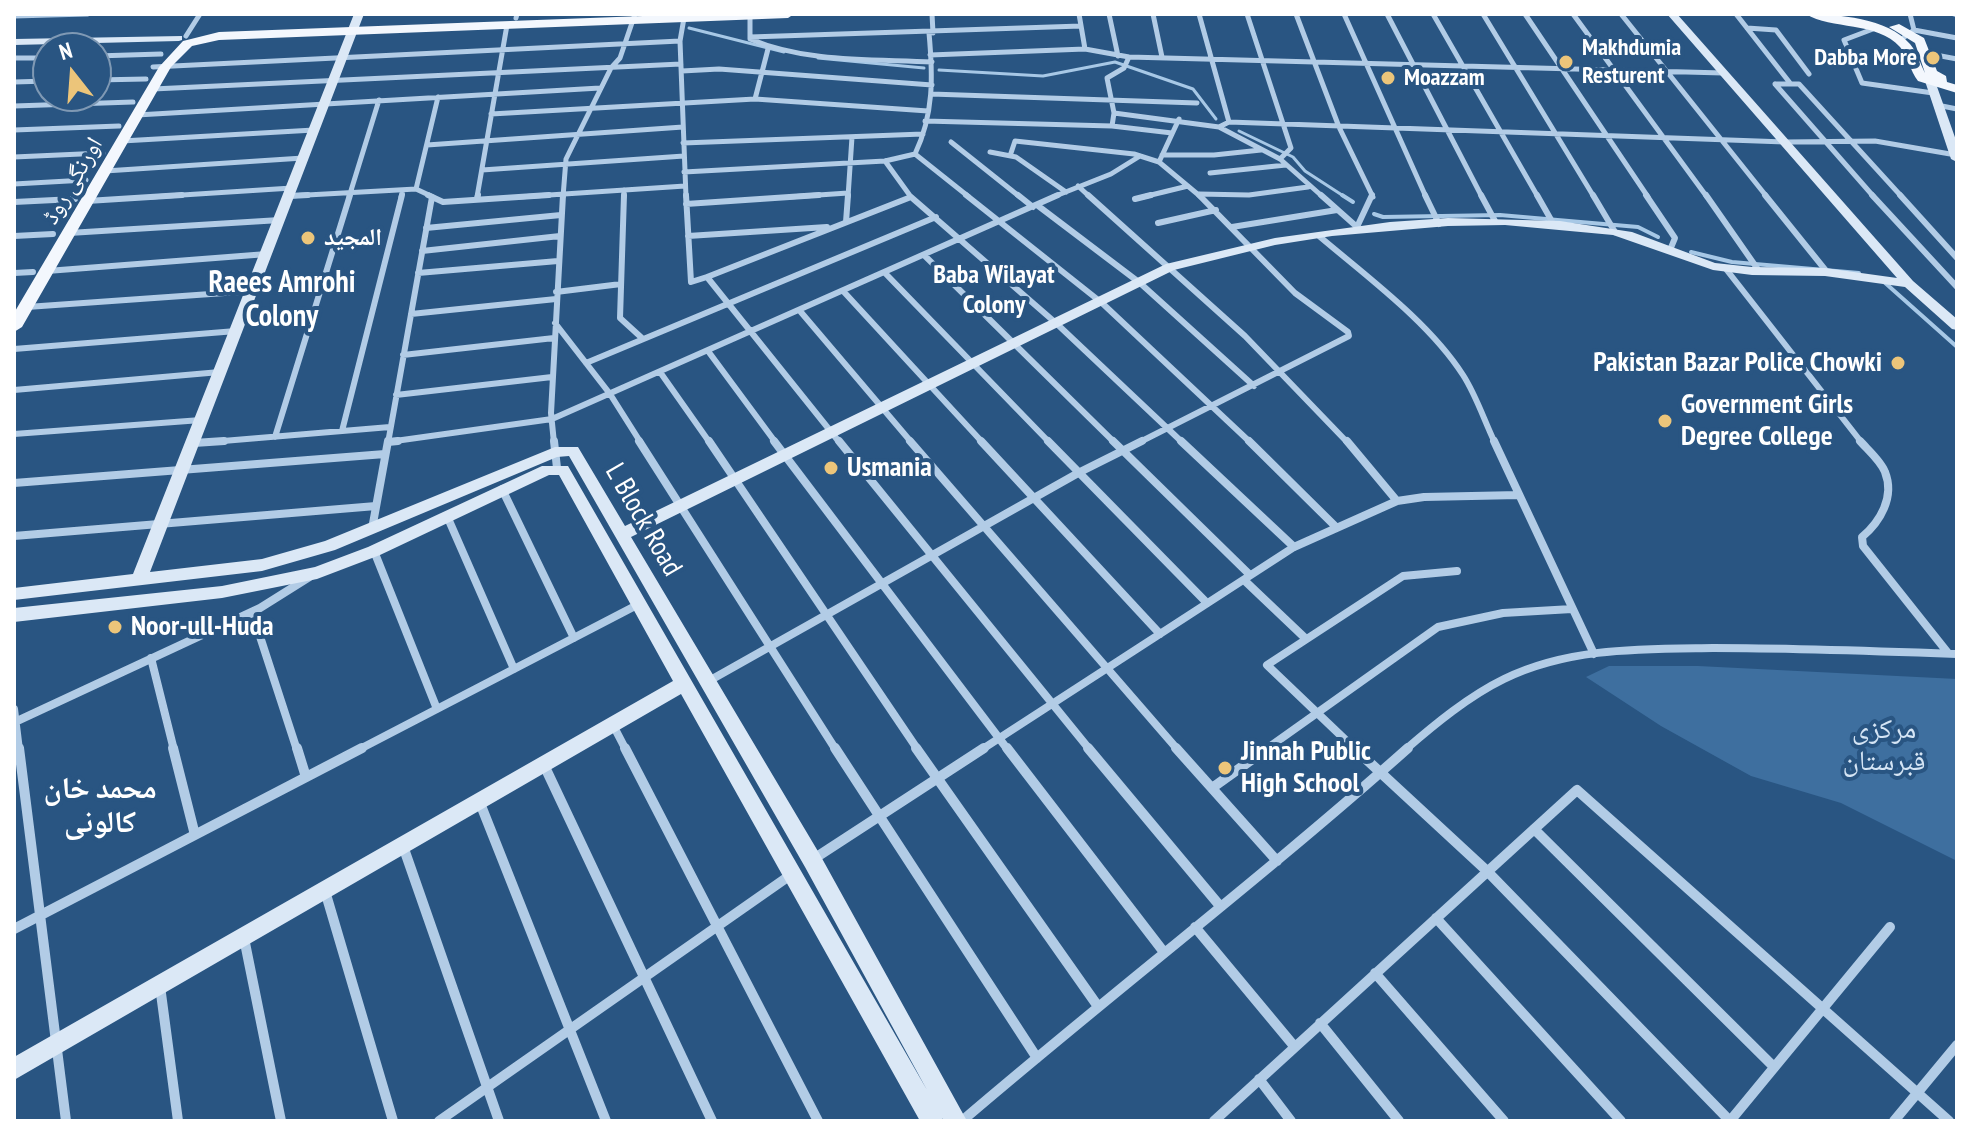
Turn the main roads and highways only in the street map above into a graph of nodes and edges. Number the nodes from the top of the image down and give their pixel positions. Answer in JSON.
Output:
{"nodes":[{"id":1,"x":788,"y":14,"type":"edge"},
{"id":2,"x":1812,"y":14,"type":"edge"},
{"id":3,"x":1849,"y":14,"type":"edge"},
{"id":4,"x":750,"y":15,"type":"edge"},
{"id":5,"x":632,"y":16,"type":"edge"},
{"id":6,"x":513,"y":19,"type":"edge"},
{"id":7,"x":355,"y":24,"type":"edge"},
{"id":8,"x":156,"y":71,"type":"junction"},
{"id":9,"x":1957,"y":86,"type":"edge"},
{"id":10,"x":1934,"y":89,"type":"junction"},
{"id":11,"x":135,"y":109,"type":"junction"},
{"id":12,"x":81,"y":200,"type":"junction"},
{"id":13,"x":39,"y":271,"type":"junction"},
{"id":14,"x":20,"y":304,"type":"edge"},
{"id":15,"x":14,"y":327,"type":"edge"}],
"edges":[{"from":1,"to":4,"type":"main road","name":"اورنگی روڈ"},
{"from":2,"to":10,"type":"main road"},
{"from":3,"to":10,"type":"main road"},
{"from":4,"to":5,"type":"main road","name":"اورنگی روڈ"},
{"from":5,"to":6,"type":"main road","name":"اورنگی روڈ"},
{"from":6,"to":7,"type":"main road","name":"اورنگی روڈ"},
{"from":7,"to":8,"type":"main road","name":"اورنگی روڈ"},
{"from":7,"to":8,"type":"main road","name":"اورنگی روڈ"},
{"from":8,"to":11,"type":"main road","name":"اورنگی روڈ"},
{"from":9,"to":10,"type":"main road"},
{"from":11,"to":12,"type":"main road","name":"اورنگی روڈ"},
{"from":11,"to":12,"type":"main road","name":"اورنگی روڈ"},
{"from":12,"to":13,"type":"main road","name":"اورنگی روڈ"},
{"from":12,"to":13,"type":"main road","name":"اورنگی روڈ"},
{"from":13,"to":14,"type":"main road","name":"اورنگی روڈ"},
{"from":14,"to":15,"type":"main road","name":"اورنگی روڈ"}]}
